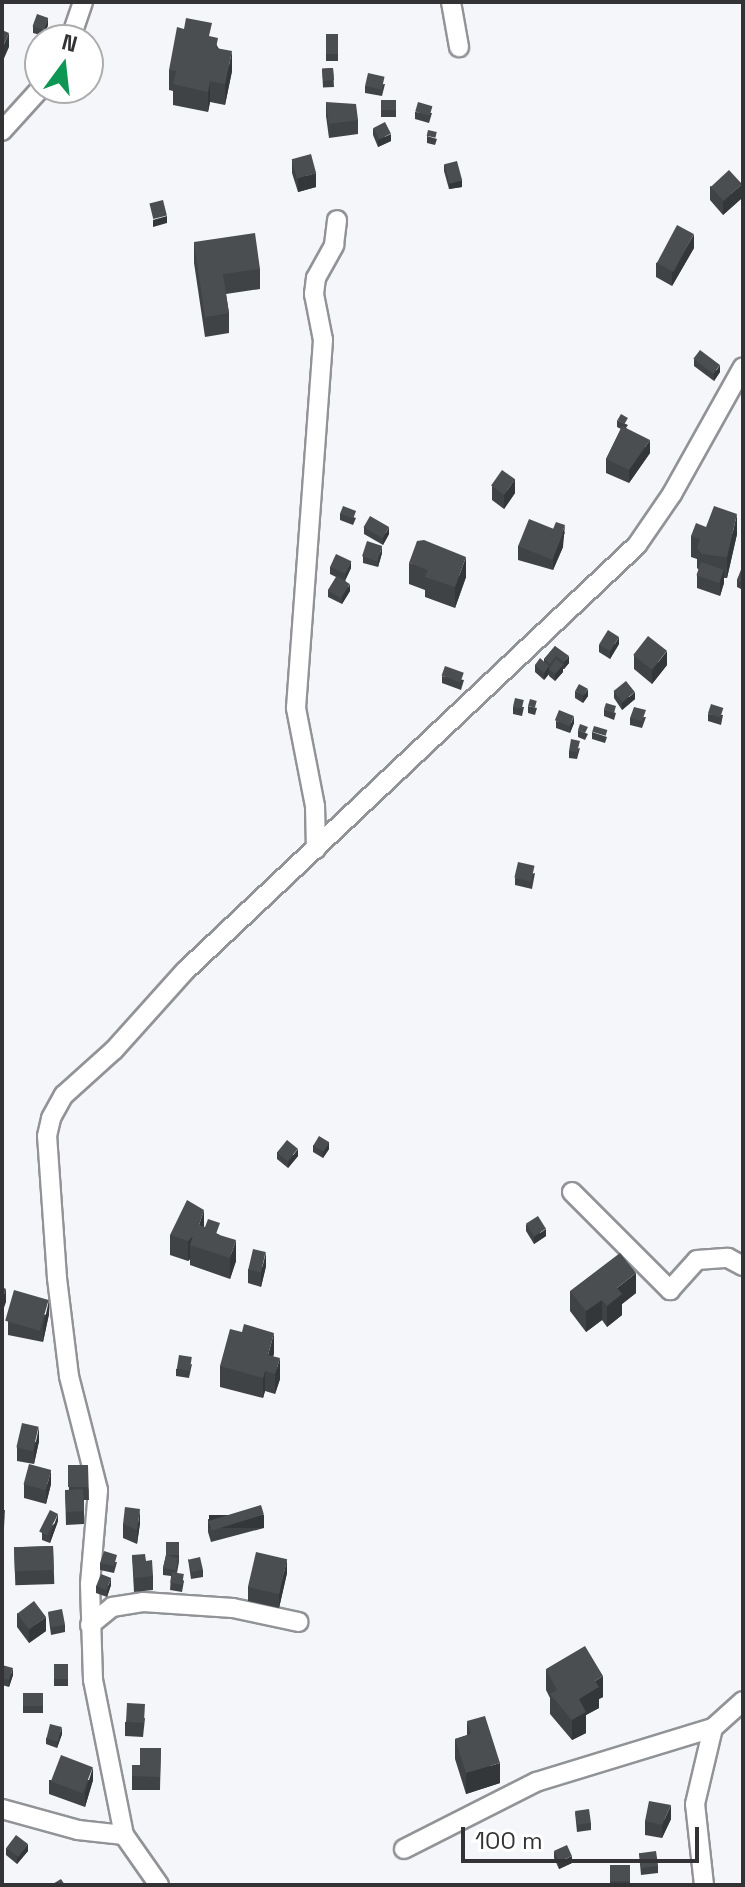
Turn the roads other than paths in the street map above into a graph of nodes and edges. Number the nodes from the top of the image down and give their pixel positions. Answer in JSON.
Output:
{"nodes":[{"id":1,"x":83,"y":2,"type":"edge"},
{"id":2,"x":451,"y":2,"type":"edge"},
{"id":3,"x":75,"y":24,"type":"edge"},
{"id":4,"x":459,"y":47,"type":"dead end"},
{"id":5,"x":26,"y":104,"type":"edge"},
{"id":6,"x":2,"y":131,"type":"edge"},
{"id":7,"x":337,"y":220,"type":"dead end"},
{"id":8,"x":743,"y":367,"type":"edge"},
{"id":9,"x":316,"y":849,"type":"junction"},
{"id":10,"x":572,"y":1192,"type":"dead end"},
{"id":11,"x":743,"y":1266,"type":"edge"},
{"id":12,"x":299,"y":1622,"type":"dead end"},
{"id":13,"x":90,"y":1625,"type":"junction"},
{"id":14,"x":743,"y":1701,"type":"edge"},
{"id":15,"x":713,"y":1728,"type":"junction"},
{"id":16,"x":2,"y":1809,"type":"edge"},
{"id":17,"x":124,"y":1835,"type":"junction"},
{"id":18,"x":404,"y":1849,"type":"dead end"},
{"id":19,"x":159,"y":1885,"type":"edge"},
{"id":20,"x":704,"y":1885,"type":"edge"}],
"edges":[{"from":1,"to":3,"type":"street"},
{"from":2,"to":4,"type":"street"},
{"from":5,"to":6,"type":"street"},
{"from":7,"to":9,"type":"street"},
{"from":8,"to":9,"type":"street"},
{"from":9,"to":13,"type":"street"},
{"from":10,"to":11,"type":"street"},
{"from":12,"to":13,"type":"street"},
{"from":13,"to":17,"type":"street"},
{"from":14,"to":15,"type":"street"},
{"from":15,"to":18,"type":"street"},
{"from":15,"to":20,"type":"street"},
{"from":16,"to":17,"type":"street"},
{"from":17,"to":19,"type":"street"}]}
